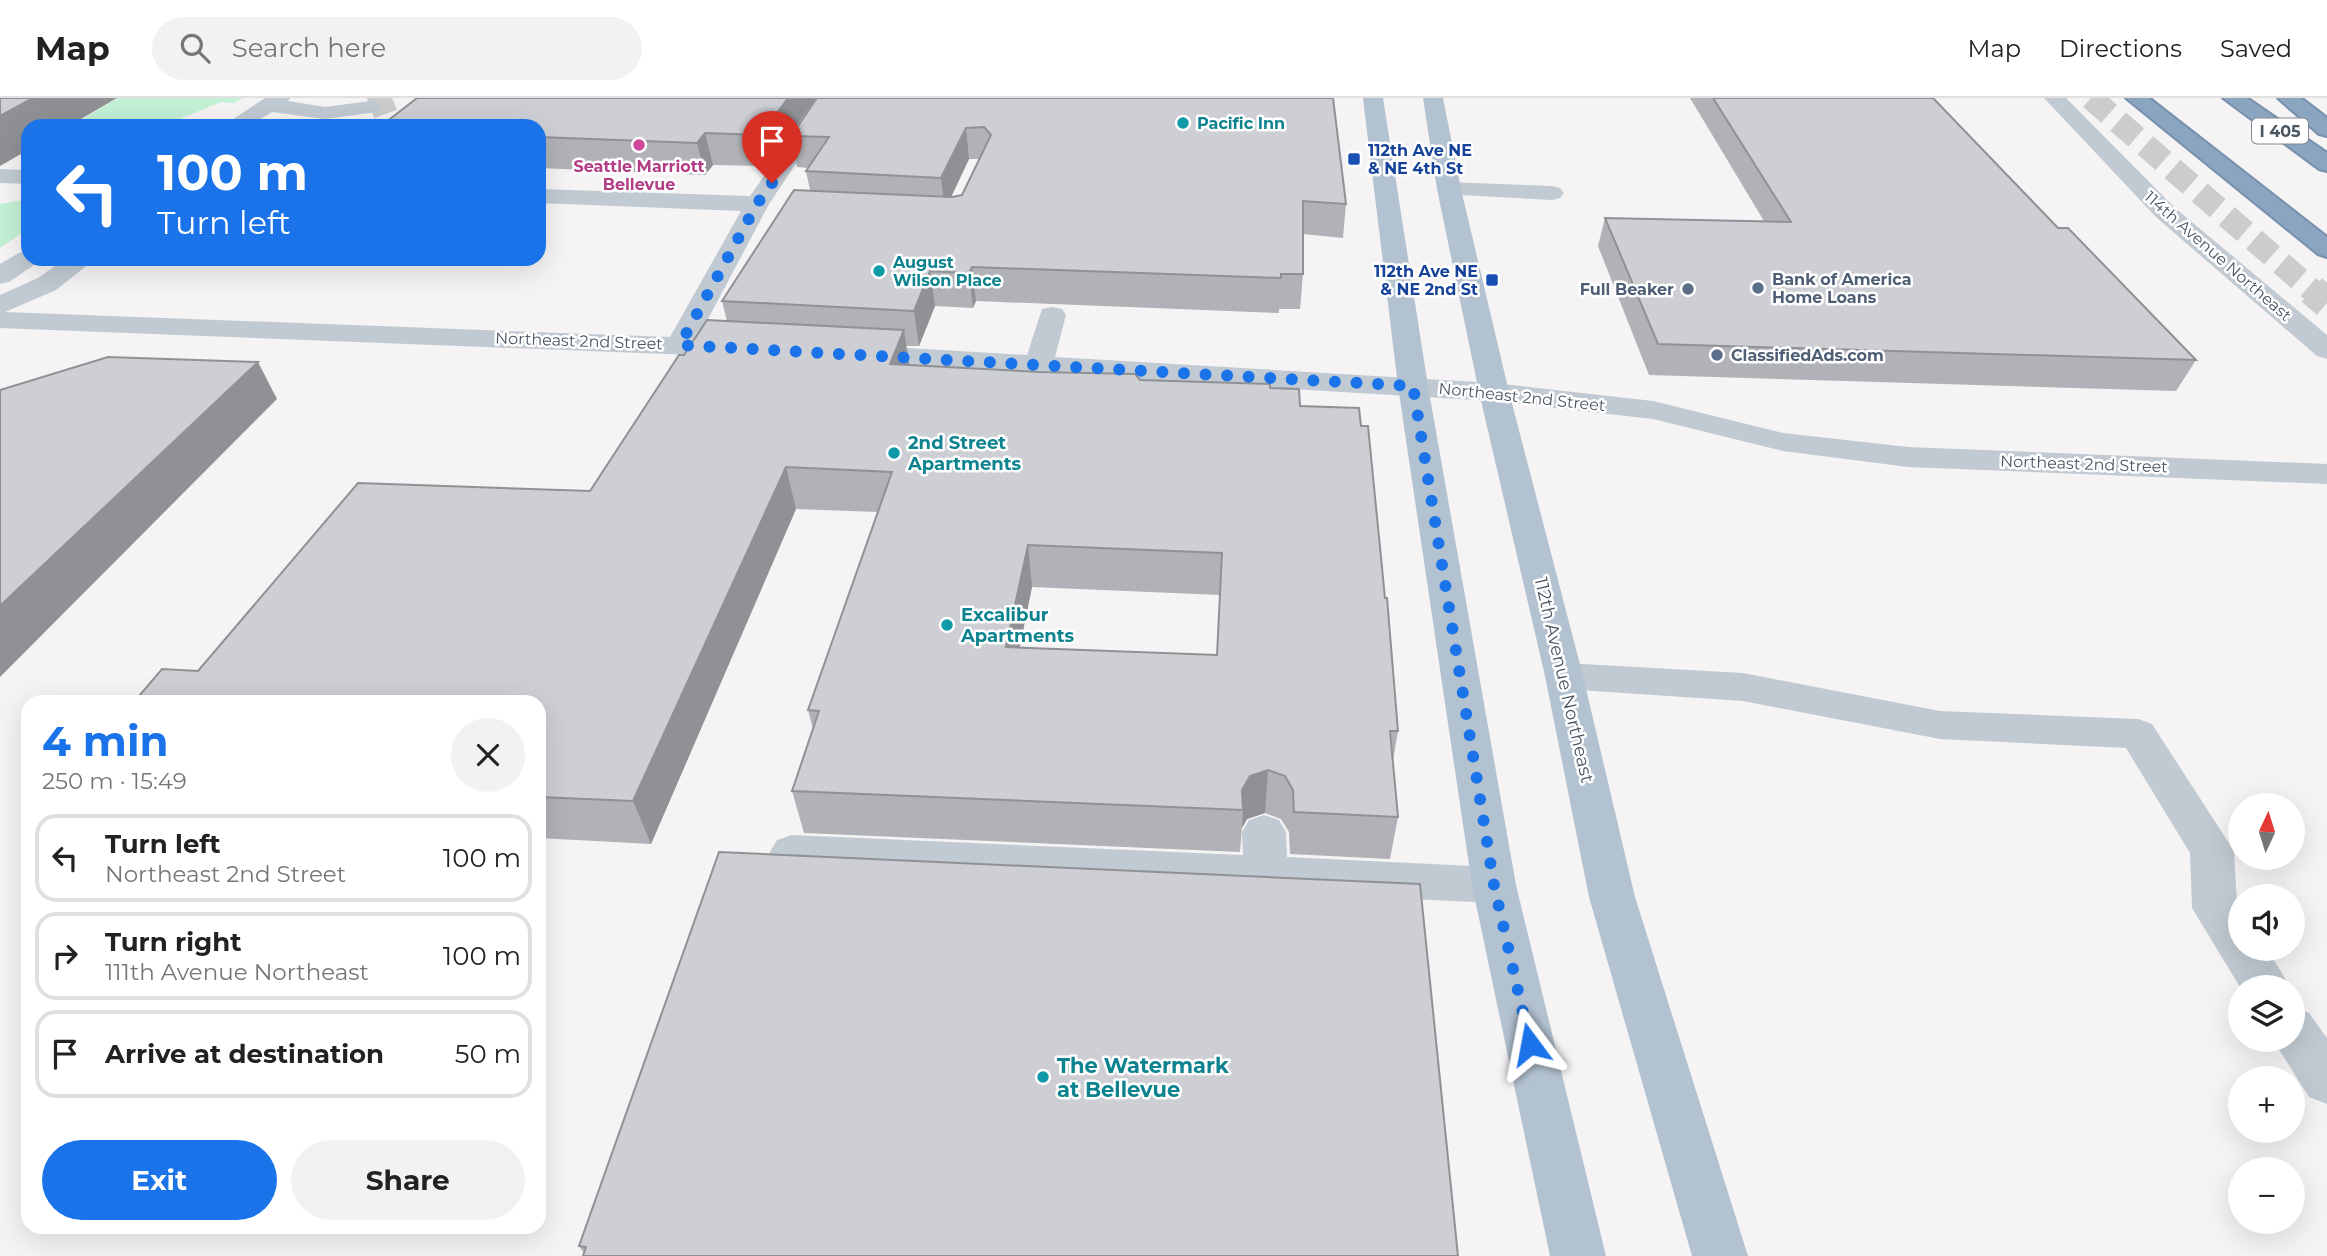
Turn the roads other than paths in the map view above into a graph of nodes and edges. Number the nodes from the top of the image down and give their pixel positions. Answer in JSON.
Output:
{"nodes":[{"id":1,"x":327,"y":98,"type":"edge"},
{"id":2,"x":830,"y":98,"type":"edge"},
{"id":3,"x":2054,"y":98,"type":"edge"},
{"id":4,"x":2136,"y":98,"type":"edge"},
{"id":5,"x":2233,"y":98,"type":"edge"},
{"id":6,"x":2288,"y":98,"type":"edge"},
{"id":7,"x":275,"y":101,"type":"edge"},
{"id":8,"x":370,"y":107,"type":"tunnel mouth"},
{"id":9,"x":307,"y":110,"type":"junction"},
{"id":10,"x":1405,"y":110,"type":"edge"},
{"id":11,"x":245,"y":119,"type":"edge"},
{"id":12,"x":293,"y":119,"type":"edge"},
{"id":13,"x":2327,"y":129,"type":"edge"},
{"id":14,"x":2327,"y":164,"type":"edge"},
{"id":15,"x":0,"y":176,"type":"edge"},
{"id":16,"x":21,"y":177,"type":"edge"},
{"id":17,"x":1449,"y":190,"type":"junction"},
{"id":18,"x":1552,"y":192,"type":"dead end"},
{"id":19,"x":546,"y":196,"type":"edge"},
{"id":20,"x":763,"y":208,"type":"junction"},
{"id":21,"x":2327,"y":249,"type":"tunnel mouth"},
{"id":22,"x":21,"y":262,"type":"edge"},
{"id":23,"x":72,"y":266,"type":"edge"},
{"id":24,"x":0,"y":276,"type":"edge"},
{"id":25,"x":0,"y":305,"type":"edge"},
{"id":26,"x":1052,"y":315,"type":"edge"},
{"id":27,"x":0,"y":320,"type":"edge"},
{"id":28,"x":680,"y":345,"type":"junction"},
{"id":29,"x":764,"y":349,"type":"edge"},
{"id":30,"x":2327,"y":350,"type":"edge"},
{"id":31,"x":834,"y":353,"type":"edge"},
{"id":32,"x":1039,"y":365,"type":"junction"},
{"id":33,"x":1413,"y":386,"type":"junction"},
{"id":34,"x":1494,"y":392,"type":"junction"},
{"id":35,"x":2327,"y":474,"type":"edge"},
{"id":36,"x":1564,"y":676,"type":"junction"},
{"id":37,"x":792,"y":852,"type":"edge"},
{"id":38,"x":1494,"y":885,"type":"junction"},
{"id":39,"x":2228,"y":928,"type":"edge"},
{"id":40,"x":2305,"y":1048,"type":"edge"},
{"id":41,"x":2327,"y":1082,"type":"edge"},
{"id":42,"x":1578,"y":1256,"type":"edge"},
{"id":43,"x":1720,"y":1256,"type":"edge"}],
"edges":[{"from":1,"to":9,"type":"street"},
{"from":2,"to":20,"type":"street"},
{"from":3,"to":30,"type":"street","name":"114th Avenue Northeast"},
{"from":4,"to":21,"type":"highway"},
{"from":5,"to":14,"type":"highway","number":"I 405"},
{"from":6,"to":13,"type":"highway"},
{"from":7,"to":9,"type":"street"},
{"from":7,"to":11,"type":"street"},
{"from":8,"to":9,"type":"street"},
{"from":9,"to":12,"type":"street"},
{"from":10,"to":17,"type":"main road","name":"112th Avenue Northeast"},
{"from":10,"to":33,"type":"main road","name":"112th Avenue Northeast"},
{"from":15,"to":16,"type":"street"},
{"from":17,"to":18,"type":"street"},
{"from":17,"to":34,"type":"main road","name":"112th Avenue Northeast"},
{"from":19,"to":20,"type":"street"},
{"from":20,"to":28,"type":"street"},
{"from":22,"to":24,"type":"street"},
{"from":23,"to":25,"type":"street"},
{"from":26,"to":32,"type":"street"},
{"from":27,"to":28,"type":"street","name":"Northeast 2nd Street"},
{"from":28,"to":29,"type":"street","name":"Northeast 2nd Street"},
{"from":31,"to":32,"type":"street","name":"Northeast 2nd Street"},
{"from":32,"to":33,"type":"street","name":"Northeast 2nd Street"},
{"from":33,"to":34,"type":"street","name":"Northeast 2nd Street"},
{"from":33,"to":38,"type":"main road","name":"112th Avenue Northeast"},
{"from":34,"to":35,"type":"street","name":"Northeast 2nd Street"},
{"from":34,"to":36,"type":"main road","name":"112th Avenue Northeast"},
{"from":36,"to":39,"type":"street"},
{"from":36,"to":43,"type":"main road","name":"112th Avenue Northeast"},
{"from":37,"to":38,"type":"street"},
{"from":38,"to":42,"type":"main road","name":"112th Avenue Northeast"},
{"from":40,"to":41,"type":"street"}]}
